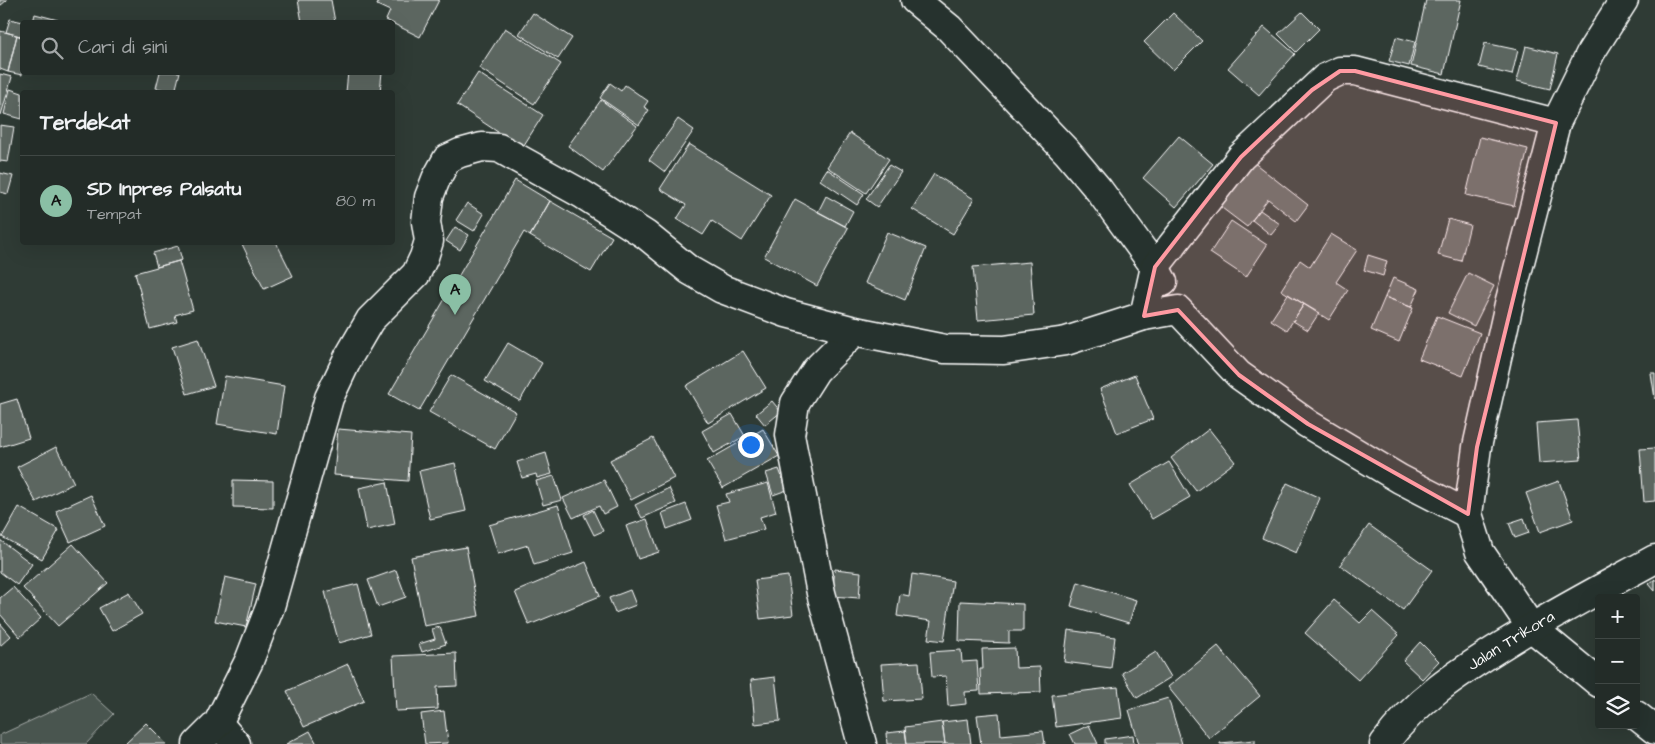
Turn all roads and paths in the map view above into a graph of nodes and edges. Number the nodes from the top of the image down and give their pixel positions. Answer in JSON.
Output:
{"nodes":[{"id":1,"x":915,"y":0,"type":"edge"},
{"id":2,"x":1624,"y":0,"type":"edge"},
{"id":3,"x":1556,"y":123,"type":"junction"},
{"id":4,"x":1155,"y":267,"type":"junction"},
{"id":5,"x":1178,"y":310,"type":"junction"},
{"id":6,"x":1144,"y":316,"type":"junction"},
{"id":7,"x":855,"y":331,"type":"junction"},
{"id":8,"x":1468,"y":514,"type":"junction"},
{"id":9,"x":1655,"y":559,"type":"edge"},
{"id":10,"x":1531,"y":627,"type":"junction"},
{"id":11,"x":1595,"y":681,"type":"edge"},
{"id":12,"x":1640,"y":718,"type":"edge"},
{"id":13,"x":218,"y":722,"type":"junction"},
{"id":14,"x":1655,"y":730,"type":"edge"},
{"id":15,"x":197,"y":744,"type":"edge"},
{"id":16,"x":236,"y":744,"type":"edge"},
{"id":17,"x":862,"y":744,"type":"edge"},
{"id":18,"x":1384,"y":744,"type":"edge"}],
"edges":[{"from":1,"to":4,"type":"street"},
{"from":2,"to":3,"type":"street"},
{"from":3,"to":4,"type":"street"},
{"from":3,"to":8,"type":"street"},
{"from":4,"to":5,"type":"street"},
{"from":4,"to":6,"type":"street"},
{"from":5,"to":6,"type":"street"},
{"from":5,"to":8,"type":"street"},
{"from":6,"to":7,"type":"street"},
{"from":7,"to":13,"type":"street"},
{"from":7,"to":17,"type":"street"},
{"from":8,"to":10,"type":"street"},
{"from":9,"to":10,"type":"street","name":"Jalan Trikora"},
{"from":10,"to":11,"type":"street"},
{"from":10,"to":18,"type":"street","name":"Jalan Trikora"},
{"from":12,"to":14,"type":"street"},
{"from":13,"to":15,"type":"street"},
{"from":13,"to":16,"type":"street"}]}
